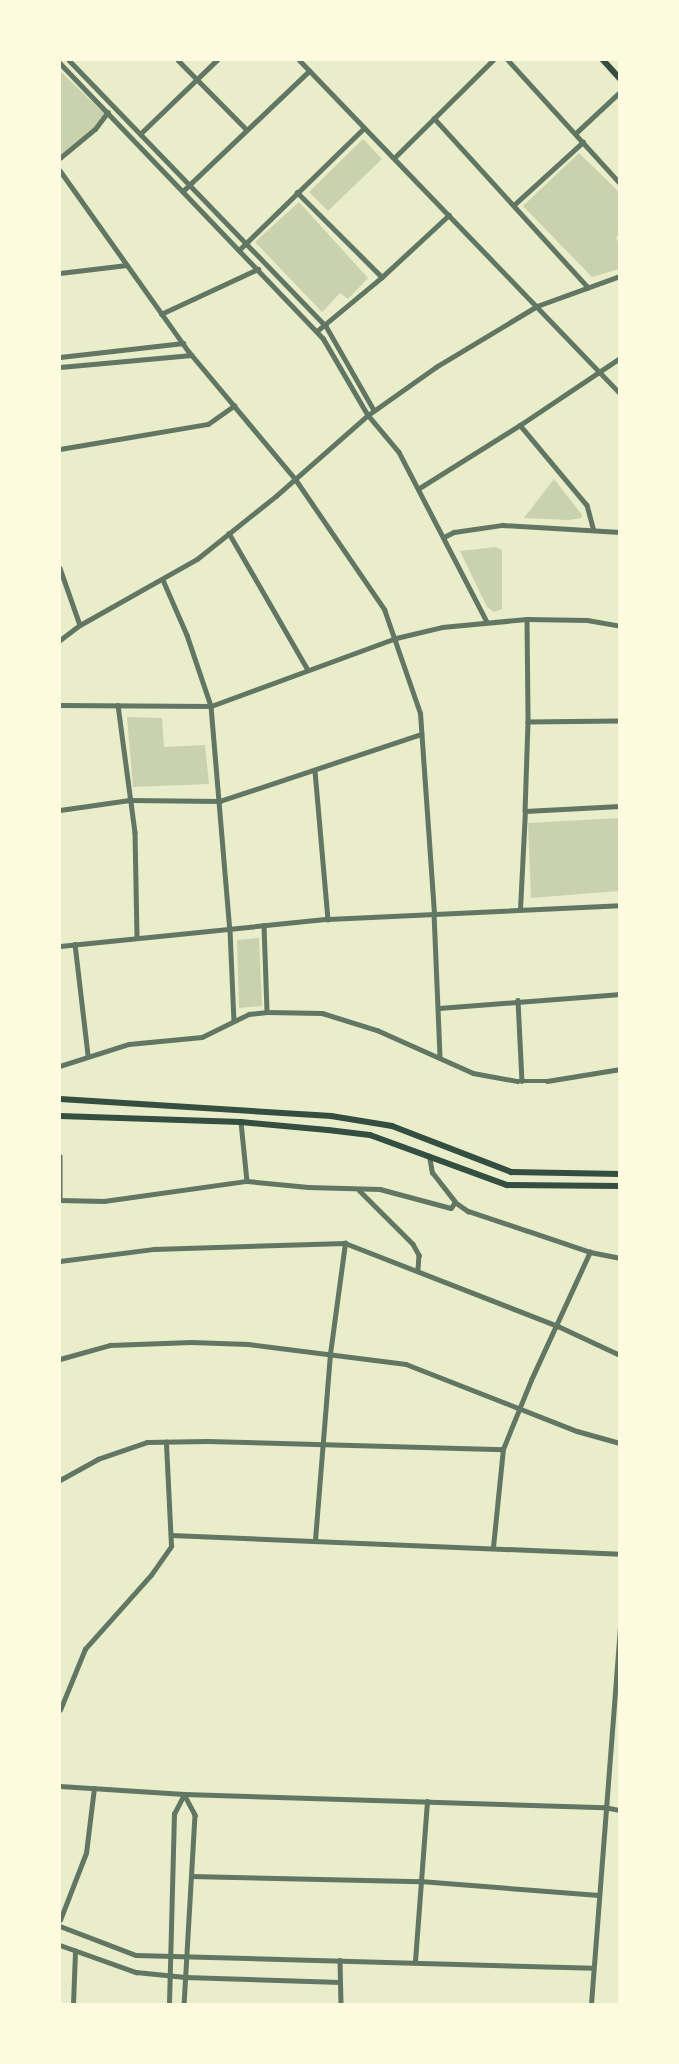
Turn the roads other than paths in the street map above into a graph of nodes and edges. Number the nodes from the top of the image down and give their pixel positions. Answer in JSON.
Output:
{"nodes":[{"id":1,"x":69,"y":60,"type":"edge"},
{"id":2,"x":178,"y":60,"type":"edge"},
{"id":3,"x":216,"y":60,"type":"edge"},
{"id":4,"x":299,"y":60,"type":"edge"},
{"id":5,"x":493,"y":60,"type":"edge"},
{"id":6,"x":508,"y":60,"type":"edge"},
{"id":7,"x":603,"y":60,"type":"edge"},
{"id":8,"x":60,"y":63,"type":"edge"},
{"id":9,"x":309,"y":71,"type":"junction"},
{"id":10,"x":197,"y":79,"type":"junction"},
{"id":11,"x":620,"y":79,"type":"edge"},
{"id":12,"x":620,"y":92,"type":"edge"},
{"id":13,"x":107,"y":113,"type":"junction"},
{"id":14,"x":434,"y":118,"type":"junction"},
{"id":15,"x":364,"y":128,"type":"junction"},
{"id":16,"x":246,"y":129,"type":"junction"},
{"id":17,"x":576,"y":132,"type":"junction"},
{"id":18,"x":140,"y":134,"type":"junction"},
{"id":19,"x":583,"y":142,"type":"junction"},
{"id":20,"x":60,"y":158,"type":"edge"},
{"id":21,"x":394,"y":158,"type":"junction"},
{"id":22,"x":60,"y":171,"type":"edge"},
{"id":23,"x":620,"y":183,"type":"edge"},
{"id":24,"x":189,"y":186,"type":"junction"},
{"id":25,"x":183,"y":191,"type":"junction"},
{"id":26,"x":297,"y":192,"type":"junction"},
{"id":27,"x":514,"y":204,"type":"junction"},
{"id":28,"x":449,"y":215,"type":"junction"},
{"id":29,"x":246,"y":242,"type":"junction"},
{"id":30,"x":240,"y":249,"type":"junction"},
{"id":31,"x":127,"y":265,"type":"junction"},
{"id":32,"x":258,"y":269,"type":"junction"},
{"id":33,"x":60,"y":273,"type":"edge"},
{"id":34,"x":620,"y":276,"type":"edge"},
{"id":35,"x":382,"y":277,"type":"junction"},
{"id":36,"x":588,"y":287,"type":"junction"},
{"id":37,"x":537,"y":306,"type":"junction"},
{"id":38,"x":161,"y":314,"type":"junction"},
{"id":39,"x":326,"y":326,"type":"junction"},
{"id":40,"x":317,"y":331,"type":"junction"},
{"id":41,"x":183,"y":344,"type":"junction"},
{"id":42,"x":191,"y":355,"type":"junction"},
{"id":43,"x":60,"y":356,"type":"edge"},
{"id":44,"x":620,"y":358,"type":"edge"},
{"id":45,"x":60,"y":367,"type":"edge"},
{"id":46,"x":598,"y":371,"type":"junction"},
{"id":47,"x":620,"y":394,"type":"edge"},
{"id":48,"x":234,"y":406,"type":"junction"},
{"id":49,"x":374,"y":410,"type":"junction"},
{"id":50,"x":368,"y":415,"type":"junction"},
{"id":51,"x":520,"y":425,"type":"junction"},
{"id":52,"x":60,"y":449,"type":"edge"},
{"id":53,"x":295,"y":479,"type":"junction"},
{"id":54,"x":418,"y":489,"type":"junction"},
{"id":55,"x":593,"y":528,"type":"junction"},
{"id":56,"x":620,"y":531,"type":"edge"},
{"id":57,"x":229,"y":533,"type":"junction"},
{"id":58,"x":444,"y":537,"type":"junction"},
{"id":59,"x":60,"y":568,"type":"edge"},
{"id":60,"x":163,"y":580,"type":"junction"},
{"id":61,"x":527,"y":619,"type":"junction"},
{"id":62,"x":486,"y":622,"type":"junction"},
{"id":63,"x":80,"y":625,"type":"junction"},
{"id":64,"x":620,"y":626,"type":"edge"},
{"id":65,"x":396,"y":638,"type":"junction"},
{"id":66,"x":60,"y":640,"type":"edge"},
{"id":67,"x":308,"y":670,"type":"junction"},
{"id":68,"x":60,"y":705,"type":"edge"},
{"id":69,"x":118,"y":705,"type":"junction"},
{"id":70,"x":211,"y":706,"type":"junction"},
{"id":71,"x":620,"y":721,"type":"edge"},
{"id":72,"x":528,"y":722,"type":"junction"},
{"id":73,"x":421,"y":734,"type":"junction"},
{"id":74,"x":316,"y":771,"type":"junction"},
{"id":75,"x":129,"y":800,"type":"junction"},
{"id":76,"x":219,"y":801,"type":"junction"},
{"id":77,"x":620,"y":806,"type":"edge"},
{"id":78,"x":60,"y":810,"type":"edge"},
{"id":79,"x":525,"y":811,"type":"junction"},
{"id":80,"x":620,"y":905,"type":"edge"},
{"id":81,"x":520,"y":909,"type":"junction"},
{"id":82,"x":434,"y":913,"type":"junction"},
{"id":83,"x":328,"y":919,"type":"junction"},
{"id":84,"x":264,"y":925,"type":"junction"},
{"id":85,"x":230,"y":930,"type":"junction"},
{"id":86,"x":137,"y":938,"type":"junction"},
{"id":87,"x":75,"y":944,"type":"junction"},
{"id":88,"x":60,"y":946,"type":"edge"},
{"id":89,"x":620,"y":994,"type":"edge"},
{"id":90,"x":518,"y":1000,"type":"junction"},
{"id":91,"x":439,"y":1007,"type":"junction"},
{"id":92,"x":267,"y":1012,"type":"junction"},
{"id":93,"x":234,"y":1020,"type":"junction"},
{"id":94,"x":88,"y":1055,"type":"junction"},
{"id":95,"x":440,"y":1057,"type":"junction"},
{"id":96,"x":60,"y":1066,"type":"edge"},
{"id":97,"x":620,"y":1069,"type":"edge"},
{"id":98,"x":522,"y":1081,"type":"junction"},
{"id":99,"x":60,"y":1098,"type":"edge"},
{"id":100,"x":60,"y":1116,"type":"edge"},
{"id":101,"x":241,"y":1122,"type":"junction"},
{"id":102,"x":60,"y":1156,"type":"edge"},
{"id":103,"x":429,"y":1156,"type":"junction"},
{"id":104,"x":620,"y":1174,"type":"edge"},
{"id":105,"x":247,"y":1181,"type":"junction"},
{"id":106,"x":620,"y":1186,"type":"edge"},
{"id":107,"x":358,"y":1189,"type":"junction"},
{"id":108,"x":60,"y":1200,"type":"edge"},
{"id":109,"x":455,"y":1202,"type":"junction"},
{"id":110,"x":345,"y":1243,"type":"junction"},
{"id":111,"x":590,"y":1252,"type":"junction"},
{"id":112,"x":620,"y":1258,"type":"edge"},
{"id":113,"x":60,"y":1261,"type":"edge"},
{"id":114,"x":418,"y":1270,"type":"junction"},
{"id":115,"x":558,"y":1326,"type":"junction"},
{"id":116,"x":330,"y":1354,"type":"junction"},
{"id":117,"x":620,"y":1354,"type":"edge"},
{"id":118,"x":60,"y":1359,"type":"edge"},
{"id":119,"x":519,"y":1406,"type":"junction"},
{"id":120,"x":166,"y":1442,"type":"junction"},
{"id":121,"x":620,"y":1443,"type":"edge"},
{"id":122,"x":324,"y":1444,"type":"junction"},
{"id":123,"x":503,"y":1449,"type":"junction"},
{"id":124,"x":60,"y":1480,"type":"edge"},
{"id":125,"x":171,"y":1535,"type":"junction"},
{"id":126,"x":315,"y":1540,"type":"junction"},
{"id":127,"x":493,"y":1547,"type":"junction"},
{"id":128,"x":620,"y":1554,"type":"edge"},
{"id":129,"x":620,"y":1627,"type":"edge"},
{"id":130,"x":617,"y":1669,"type":"edge"},
{"id":131,"x":60,"y":1710,"type":"edge"},
{"id":132,"x":60,"y":1786,"type":"edge"},
{"id":133,"x":94,"y":1788,"type":"junction"},
{"id":134,"x":184,"y":1794,"type":"junction"},
{"id":135,"x":427,"y":1801,"type":"junction"},
{"id":136,"x":604,"y":1807,"type":"junction"},
{"id":137,"x":620,"y":1810,"type":"edge"},
{"id":138,"x":191,"y":1876,"type":"junction"},
{"id":139,"x":420,"y":1881,"type":"junction"},
{"id":140,"x":598,"y":1895,"type":"junction"},
{"id":141,"x":60,"y":1920,"type":"edge"},
{"id":142,"x":60,"y":1926,"type":"edge"},
{"id":143,"x":60,"y":1945,"type":"edge"},
{"id":144,"x":75,"y":1951,"type":"junction"},
{"id":145,"x":171,"y":1956,"type":"junction"},
{"id":146,"x":186,"y":1957,"type":"junction"},
{"id":147,"x":340,"y":1960,"type":"junction"},
{"id":148,"x":415,"y":1961,"type":"junction"},
{"id":149,"x":593,"y":1969,"type":"junction"},
{"id":150,"x":171,"y":1976,"type":"junction"},
{"id":151,"x":185,"y":1977,"type":"junction"},
{"id":152,"x":340,"y":1982,"type":"junction"},
{"id":153,"x":73,"y":2004,"type":"edge"},
{"id":154,"x":169,"y":2004,"type":"edge"},
{"id":155,"x":184,"y":2004,"type":"edge"},
{"id":156,"x":341,"y":2004,"type":"edge"},
{"id":157,"x":591,"y":2004,"type":"edge"}],
"edges":[{"from":1,"to":18,"type":"street"},
{"from":2,"to":10,"type":"street"},
{"from":3,"to":10,"type":"street"},
{"from":4,"to":9,"type":"street"},
{"from":5,"to":14,"type":"street"},
{"from":6,"to":17,"type":"street"},
{"from":7,"to":11,"type":"main road"},
{"from":8,"to":13,"type":"street"},
{"from":9,"to":15,"type":"street"},
{"from":9,"to":16,"type":"street"},
{"from":10,"to":16,"type":"street"},
{"from":10,"to":18,"type":"street"},
{"from":12,"to":17,"type":"street"},
{"from":13,"to":20,"type":"street"},
{"from":13,"to":25,"type":"street"},
{"from":14,"to":21,"type":"street"},
{"from":14,"to":27,"type":"street"},
{"from":15,"to":21,"type":"street"},
{"from":15,"to":26,"type":"street"},
{"from":16,"to":24,"type":"street"},
{"from":17,"to":19,"type":"street"},
{"from":18,"to":24,"type":"street"},
{"from":19,"to":23,"type":"street"},
{"from":19,"to":27,"type":"street"},
{"from":21,"to":28,"type":"street"},
{"from":22,"to":31,"type":"street"},
{"from":24,"to":25,"type":"street"},
{"from":24,"to":29,"type":"street"},
{"from":25,"to":30,"type":"street"},
{"from":26,"to":29,"type":"street"},
{"from":26,"to":35,"type":"street"},
{"from":27,"to":36,"type":"street"},
{"from":28,"to":35,"type":"street"},
{"from":28,"to":37,"type":"street"},
{"from":29,"to":30,"type":"street"},
{"from":29,"to":39,"type":"street"},
{"from":30,"to":32,"type":"street"},
{"from":31,"to":33,"type":"street"},
{"from":31,"to":38,"type":"street"},
{"from":32,"to":38,"type":"street"},
{"from":32,"to":40,"type":"street"},
{"from":34,"to":36,"type":"street"},
{"from":35,"to":39,"type":"street"},
{"from":36,"to":37,"type":"street"},
{"from":37,"to":46,"type":"street"},
{"from":37,"to":49,"type":"street"},
{"from":38,"to":41,"type":"street"},
{"from":39,"to":40,"type":"street"},
{"from":39,"to":49,"type":"street"},
{"from":40,"to":50,"type":"street"},
{"from":41,"to":42,"type":"street"},
{"from":41,"to":43,"type":"street"},
{"from":42,"to":45,"type":"street"},
{"from":42,"to":48,"type":"street"},
{"from":44,"to":46,"type":"street"},
{"from":46,"to":47,"type":"street"},
{"from":46,"to":51,"type":"street"},
{"from":48,"to":52,"type":"street"},
{"from":48,"to":53,"type":"street"},
{"from":49,"to":50,"type":"street"},
{"from":50,"to":53,"type":"street"},
{"from":50,"to":54,"type":"street"},
{"from":51,"to":54,"type":"street"},
{"from":51,"to":55,"type":"street"},
{"from":53,"to":57,"type":"street"},
{"from":53,"to":65,"type":"street"},
{"from":54,"to":58,"type":"street"},
{"from":55,"to":56,"type":"street"},
{"from":55,"to":58,"type":"street"},
{"from":57,"to":60,"type":"street"},
{"from":57,"to":67,"type":"street"},
{"from":58,"to":62,"type":"street"},
{"from":59,"to":63,"type":"street"},
{"from":60,"to":63,"type":"street"},
{"from":60,"to":70,"type":"street"},
{"from":61,"to":62,"type":"street"},
{"from":61,"to":64,"type":"street"},
{"from":61,"to":72,"type":"street"},
{"from":62,"to":65,"type":"street"},
{"from":63,"to":66,"type":"street"},
{"from":65,"to":67,"type":"street"},
{"from":65,"to":73,"type":"street"},
{"from":67,"to":70,"type":"street"},
{"from":68,"to":69,"type":"street"},
{"from":69,"to":70,"type":"street"},
{"from":69,"to":75,"type":"street"},
{"from":70,"to":76,"type":"street"},
{"from":71,"to":72,"type":"street"},
{"from":72,"to":79,"type":"street"},
{"from":73,"to":74,"type":"street"},
{"from":73,"to":82,"type":"street"},
{"from":74,"to":76,"type":"street"},
{"from":74,"to":83,"type":"street"},
{"from":75,"to":76,"type":"street"},
{"from":75,"to":78,"type":"street"},
{"from":75,"to":86,"type":"street"},
{"from":76,"to":85,"type":"street"},
{"from":77,"to":79,"type":"street"},
{"from":79,"to":81,"type":"street"},
{"from":80,"to":81,"type":"street"},
{"from":81,"to":82,"type":"street"},
{"from":82,"to":83,"type":"street"},
{"from":82,"to":91,"type":"street"},
{"from":83,"to":84,"type":"street"},
{"from":84,"to":85,"type":"street"},
{"from":84,"to":92,"type":"street"},
{"from":85,"to":86,"type":"street"},
{"from":85,"to":93,"type":"street"},
{"from":86,"to":87,"type":"street"},
{"from":87,"to":88,"type":"street"},
{"from":87,"to":94,"type":"street"},
{"from":89,"to":90,"type":"street"},
{"from":90,"to":91,"type":"street"},
{"from":90,"to":98,"type":"street"},
{"from":91,"to":95,"type":"street"},
{"from":92,"to":93,"type":"street"},
{"from":92,"to":95,"type":"street"},
{"from":93,"to":94,"type":"street"},
{"from":94,"to":96,"type":"street"},
{"from":95,"to":98,"type":"street"},
{"from":97,"to":98,"type":"street"},
{"from":99,"to":104,"type":"main road"},
{"from":100,"to":101,"type":"main road"},
{"from":101,"to":103,"type":"main road"},
{"from":101,"to":105,"type":"street"},
{"from":102,"to":108,"type":"street"},
{"from":103,"to":106,"type":"main road"},
{"from":103,"to":109,"type":"street"},
{"from":105,"to":107,"type":"street"},
{"from":105,"to":108,"type":"street"},
{"from":107,"to":109,"type":"street"},
{"from":107,"to":114,"type":"street"},
{"from":109,"to":111,"type":"street"},
{"from":110,"to":113,"type":"street"},
{"from":110,"to":114,"type":"street"},
{"from":110,"to":116,"type":"street"},
{"from":111,"to":112,"type":"street"},
{"from":111,"to":115,"type":"street"},
{"from":114,"to":115,"type":"street"},
{"from":115,"to":117,"type":"street"},
{"from":115,"to":119,"type":"street"},
{"from":116,"to":118,"type":"street"},
{"from":116,"to":119,"type":"street"},
{"from":116,"to":122,"type":"street"},
{"from":119,"to":121,"type":"street"},
{"from":119,"to":123,"type":"street"},
{"from":120,"to":122,"type":"street"},
{"from":120,"to":124,"type":"street"},
{"from":120,"to":125,"type":"street"},
{"from":122,"to":123,"type":"street"},
{"from":122,"to":126,"type":"street"},
{"from":123,"to":127,"type":"street"},
{"from":125,"to":126,"type":"street"},
{"from":125,"to":131,"type":"street"},
{"from":126,"to":127,"type":"street"},
{"from":127,"to":128,"type":"street"},
{"from":129,"to":130,"type":"street"},
{"from":130,"to":136,"type":"street"},
{"from":132,"to":133,"type":"street"},
{"from":133,"to":134,"type":"street"},
{"from":133,"to":141,"type":"street"},
{"from":134,"to":135,"type":"street"},
{"from":134,"to":138,"type":"street"},
{"from":134,"to":145,"type":"street"},
{"from":135,"to":136,"type":"street"},
{"from":135,"to":139,"type":"street"},
{"from":136,"to":137,"type":"street"},
{"from":136,"to":140,"type":"street"},
{"from":138,"to":139,"type":"street"},
{"from":138,"to":146,"type":"street"},
{"from":139,"to":140,"type":"street"},
{"from":139,"to":148,"type":"street"},
{"from":140,"to":149,"type":"street"},
{"from":142,"to":145,"type":"street"},
{"from":143,"to":144,"type":"street"},
{"from":144,"to":150,"type":"street"},
{"from":144,"to":153,"type":"street"},
{"from":145,"to":146,"type":"street"},
{"from":145,"to":150,"type":"street"},
{"from":146,"to":147,"type":"street"},
{"from":146,"to":151,"type":"street"},
{"from":147,"to":148,"type":"street"},
{"from":147,"to":152,"type":"street"},
{"from":148,"to":149,"type":"street"},
{"from":149,"to":157,"type":"street"},
{"from":150,"to":151,"type":"street"},
{"from":150,"to":154,"type":"street"},
{"from":151,"to":152,"type":"street"},
{"from":151,"to":155,"type":"street"},
{"from":152,"to":156,"type":"street"}]}
